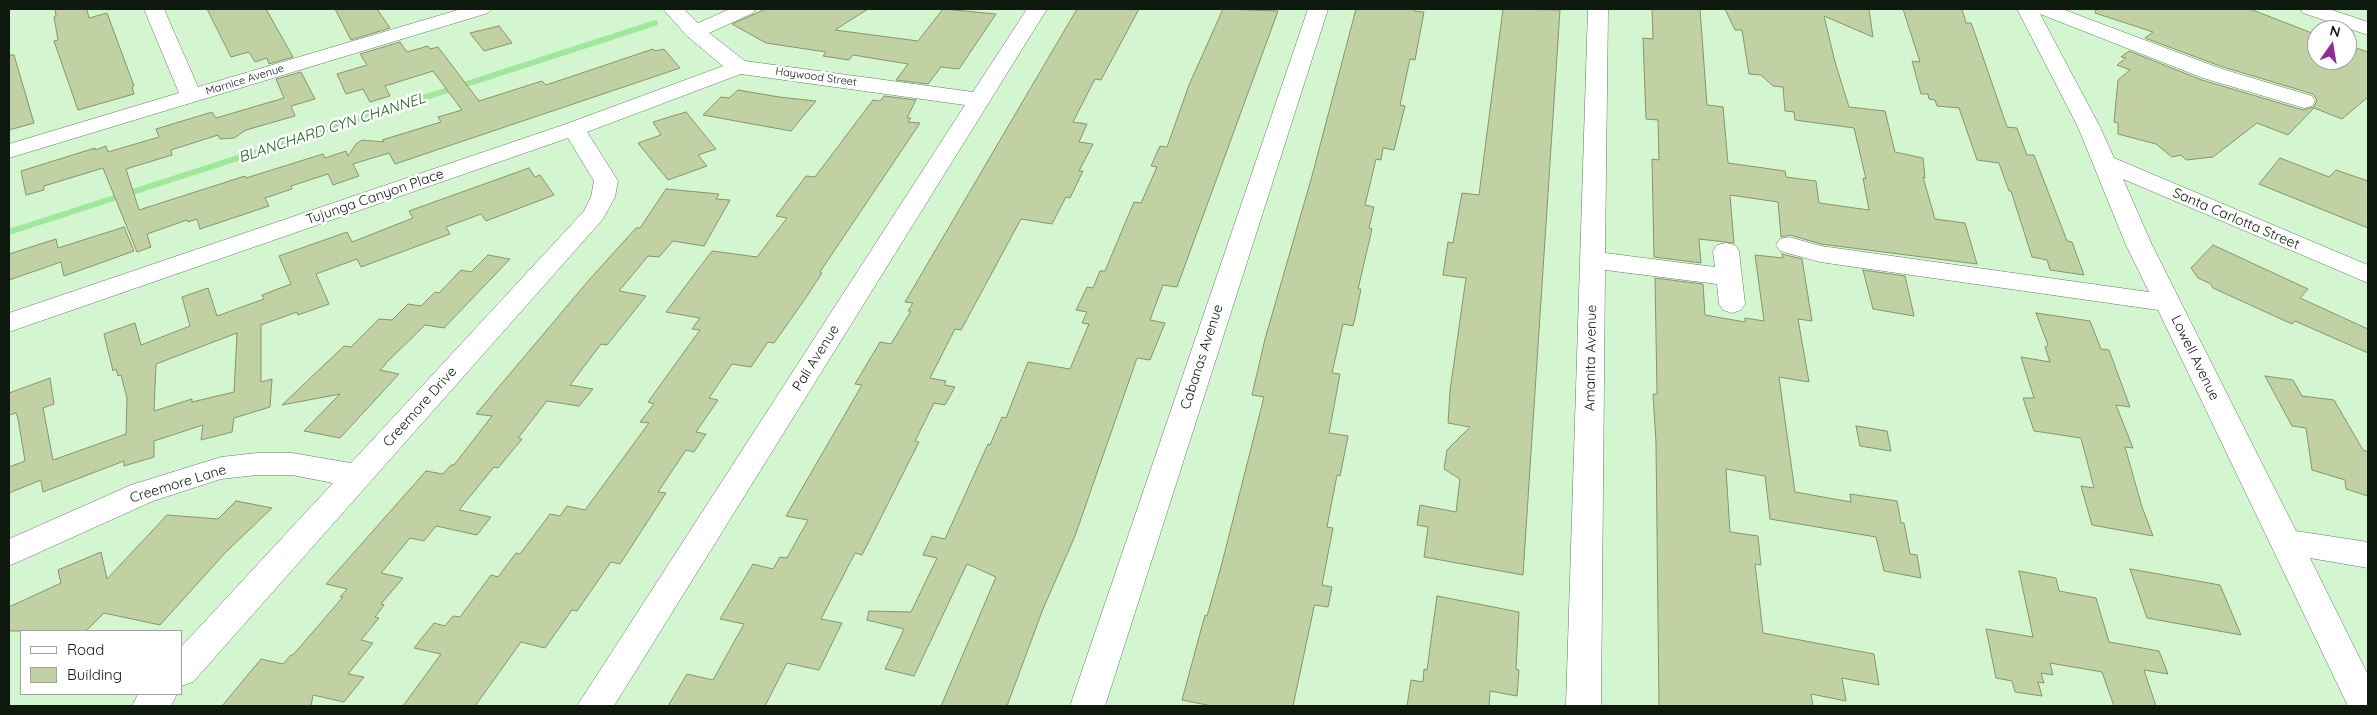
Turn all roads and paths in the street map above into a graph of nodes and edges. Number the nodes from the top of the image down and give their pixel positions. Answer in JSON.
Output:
{"nodes":[{"id":1,"x":154,"y":9,"type":"edge"},
{"id":2,"x":481,"y":9,"type":"edge"},
{"id":3,"x":673,"y":9,"type":"edge"},
{"id":4,"x":746,"y":9,"type":"edge"},
{"id":5,"x":1037,"y":9,"type":"edge"},
{"id":6,"x":1318,"y":9,"type":"edge"},
{"id":7,"x":1598,"y":9,"type":"edge"},
{"id":8,"x":2027,"y":9,"type":"edge"},
{"id":9,"x":2045,"y":9,"type":"edge"},
{"id":10,"x":2310,"y":9,"type":"edge"},
{"id":11,"x":433,"y":15,"type":"edge"},
{"id":12,"x":2368,"y":29,"type":"edge"},
{"id":13,"x":694,"y":32,"type":"junction"},
{"id":14,"x":739,"y":67,"type":"junction"},
{"id":15,"x":190,"y":96,"type":"junction"},
{"id":16,"x":980,"y":100,"type":"junction"},
{"id":17,"x":2304,"y":101,"type":"dead end"},
{"id":18,"x":574,"y":129,"type":"junction"},
{"id":19,"x":9,"y":151,"type":"edge"},
{"id":20,"x":2104,"y":162,"type":"junction"},
{"id":21,"x":1789,"y":245,"type":"dead end"},
{"id":22,"x":1726,"y":251,"type":"dead end"},
{"id":23,"x":1593,"y":260,"type":"junction"},
{"id":24,"x":2367,"y":272,"type":"edge"},
{"id":25,"x":1729,"y":278,"type":"junction"},
{"id":26,"x":2168,"y":303,"type":"junction"},
{"id":27,"x":1732,"y":304,"type":"dead end"},
{"id":28,"x":9,"y":323,"type":"edge"},
{"id":29,"x":358,"y":476,"type":"junction"},
{"id":30,"x":2285,"y":542,"type":"junction"},
{"id":31,"x":9,"y":553,"type":"edge"},
{"id":32,"x":2368,"y":555,"type":"edge"},
{"id":33,"x":182,"y":669,"type":"edge"},
{"id":34,"x":159,"y":695,"type":"edge"},
{"id":35,"x":149,"y":706,"type":"edge"},
{"id":36,"x":595,"y":706,"type":"edge"},
{"id":37,"x":1087,"y":706,"type":"edge"},
{"id":38,"x":1583,"y":706,"type":"edge"},
{"id":39,"x":2366,"y":706,"type":"edge"}],
"edges":[{"from":1,"to":15,"type":"street"},
{"from":2,"to":11,"type":"street","name":"Marnice Avenue"},
{"from":3,"to":13,"type":"street"},
{"from":4,"to":13,"type":"street"},
{"from":5,"to":16,"type":"street","name":"Pali Avenue"},
{"from":6,"to":37,"type":"street","name":"Cabanas Avenue"},
{"from":7,"to":23,"type":"street","name":"Amanita Avenue"},
{"from":8,"to":20,"type":"street","name":"Lowell Avenue"},
{"from":9,"to":17,"type":"street"},
{"from":10,"to":12,"type":"street"},
{"from":11,"to":15,"type":"street","name":"Marnice Avenue"},
{"from":13,"to":14,"type":"street"},
{"from":14,"to":16,"type":"street","name":"Haywood Street"},
{"from":14,"to":18,"type":"street","name":"Tujunga Canyon Place"},
{"from":15,"to":19,"type":"street","name":"Marnice Avenue"},
{"from":16,"to":36,"type":"street","name":"Pali Avenue"},
{"from":18,"to":28,"type":"street","name":"Tujunga Canyon Place"},
{"from":18,"to":29,"type":"street","name":"Creemore Drive"},
{"from":20,"to":24,"type":"street","name":"Santa Carlotta Street"},
{"from":20,"to":26,"type":"street","name":"Lowell Avenue"},
{"from":21,"to":26,"type":"street"},
{"from":22,"to":25,"type":"street"},
{"from":23,"to":25,"type":"street"},
{"from":23,"to":38,"type":"street","name":"Amanita Avenue"},
{"from":25,"to":27,"type":"street"},
{"from":26,"to":30,"type":"street","name":"Lowell Avenue"},
{"from":29,"to":31,"type":"street","name":"Creemore Lane"},
{"from":29,"to":33,"type":"street","name":"Creemore Drive"},
{"from":30,"to":32,"type":"street"},
{"from":30,"to":39,"type":"street","name":"Lowell Avenue"},
{"from":34,"to":35,"type":"street"}]}
